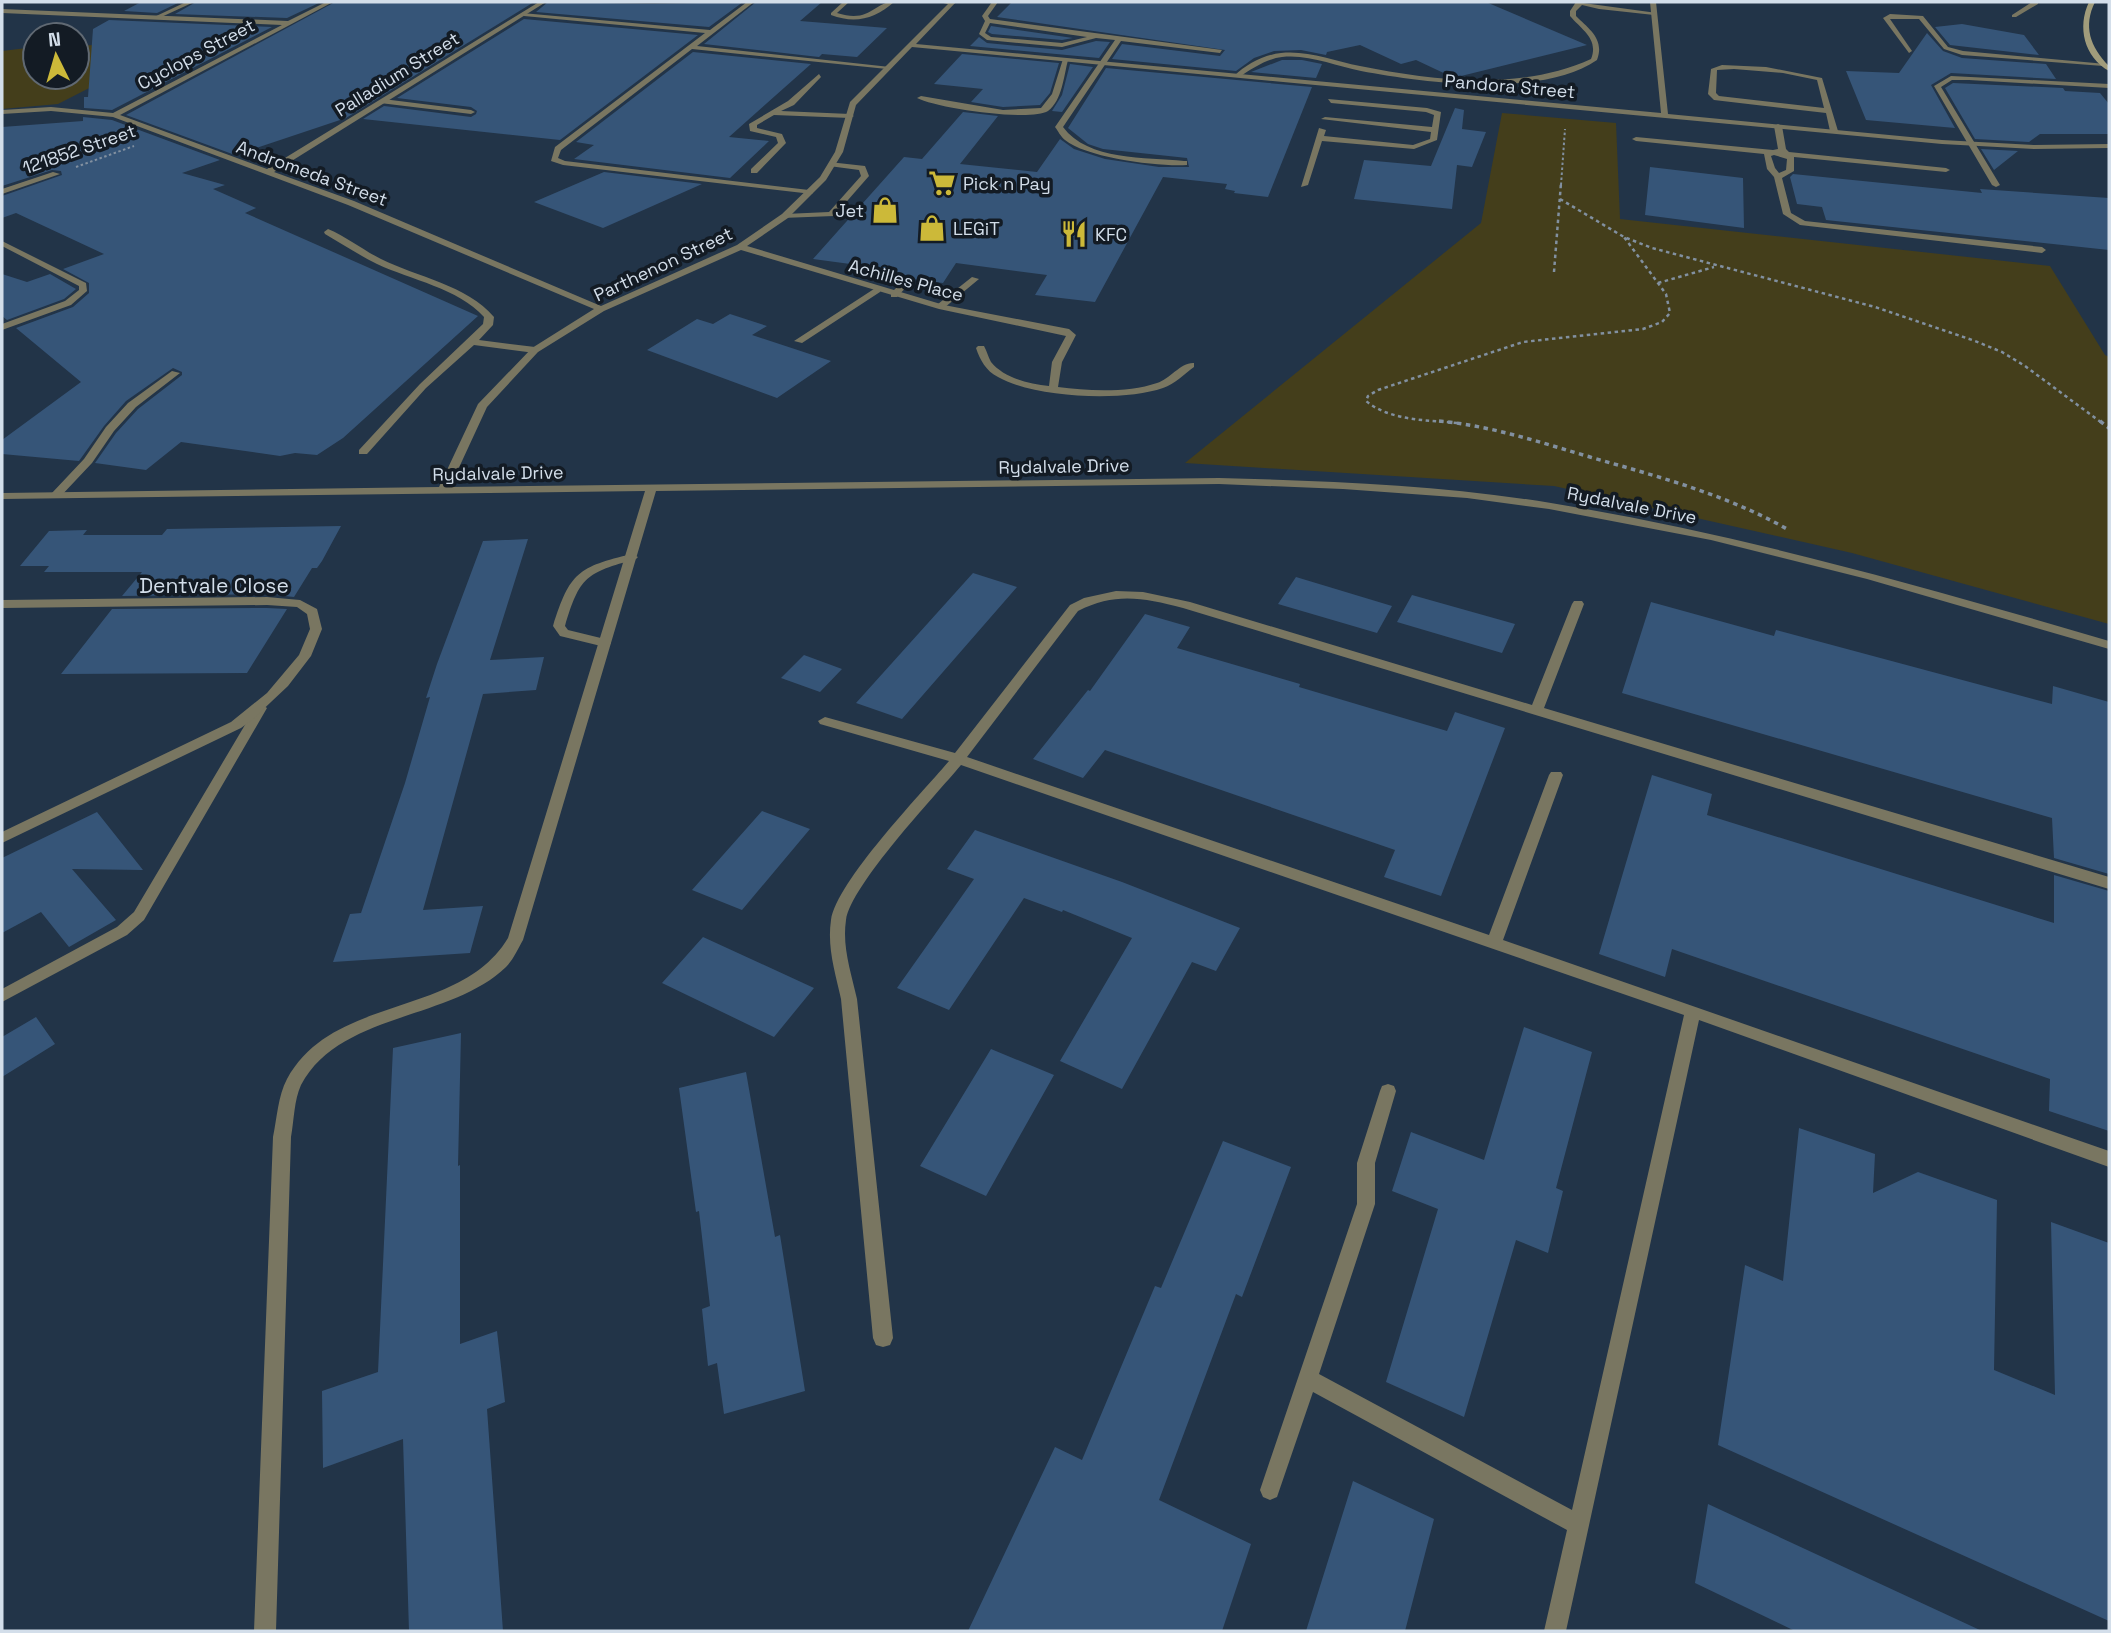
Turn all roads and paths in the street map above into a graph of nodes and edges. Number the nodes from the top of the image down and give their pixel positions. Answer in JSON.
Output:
{"nodes":[{"id":1,"x":191,"y":2,"type":"edge"},
{"id":2,"x":330,"y":2,"type":"edge"},
{"id":3,"x":544,"y":2,"type":"edge"},
{"id":4,"x":751,"y":2,"type":"edge"},
{"id":5,"x":846,"y":2,"type":"edge"},
{"id":6,"x":891,"y":2,"type":"edge"},
{"id":7,"x":942,"y":2,"type":"edge"},
{"id":8,"x":952,"y":2,"type":"edge"},
{"id":9,"x":995,"y":2,"type":"edge"},
{"id":10,"x":1653,"y":2,"type":"edge"},
{"id":11,"x":2035,"y":2,"type":"edge"},
{"id":12,"x":2092,"y":2,"type":"edge"},
{"id":13,"x":1580,"y":3,"type":"edge"},
{"id":14,"x":2,"y":11,"type":"edge"},
{"id":15,"x":1654,"y":13,"type":"junction"},
{"id":16,"x":524,"y":14,"type":"junction"},
{"id":17,"x":2014,"y":16,"type":"dead end"},
{"id":18,"x":155,"y":18,"type":"junction"},
{"id":19,"x":988,"y":21,"type":"junction"},
{"id":20,"x":288,"y":23,"type":"junction"},
{"id":21,"x":712,"y":32,"type":"junction"},
{"id":22,"x":1094,"y":36,"type":"junction"},
{"id":23,"x":1119,"y":39,"type":"junction"},
{"id":24,"x":909,"y":45,"type":"junction"},
{"id":25,"x":691,"y":47,"type":"junction"},
{"id":26,"x":1220,"y":51,"type":"dead end"},
{"id":27,"x":1909,"y":51,"type":"dead end"},
{"id":28,"x":1065,"y":60,"type":"junction"},
{"id":29,"x":1103,"y":64,"type":"junction"},
{"id":30,"x":2106,"y":66,"type":"edge"},
{"id":31,"x":887,"y":67,"type":"junction"},
{"id":32,"x":819,"y":76,"type":"dead end"},
{"id":33,"x":1237,"y":76,"type":"junction"},
{"id":34,"x":1336,"y":86,"type":"junction"},
{"id":35,"x":2109,"y":86,"type":"edge"},
{"id":36,"x":921,"y":98,"type":"dead end"},
{"id":37,"x":383,"y":101,"type":"junction"},
{"id":38,"x":1331,"y":101,"type":"junction"},
{"id":39,"x":1566,"y":107,"type":"junction"},
{"id":40,"x":1828,"y":111,"type":"junction"},
{"id":41,"x":471,"y":112,"type":"dead end"},
{"id":42,"x":2,"y":113,"type":"edge"},
{"id":43,"x":771,"y":113,"type":"junction"},
{"id":44,"x":114,"y":115,"type":"junction"},
{"id":45,"x":850,"y":116,"type":"junction"},
{"id":46,"x":1665,"y":117,"type":"junction"},
{"id":47,"x":1325,"y":120,"type":"junction"},
{"id":48,"x":1778,"y":126,"type":"junction"},
{"id":49,"x":1435,"y":130,"type":"junction"},
{"id":50,"x":1834,"y":131,"type":"junction"},
{"id":51,"x":167,"y":134,"type":"junction"},
{"id":52,"x":1319,"y":138,"type":"junction"},
{"id":53,"x":1636,"y":139,"type":"dead end"},
{"id":54,"x":1974,"y":145,"type":"junction"},
{"id":55,"x":2109,"y":146,"type":"edge"},
{"id":56,"x":1786,"y":152,"type":"junction"},
{"id":57,"x":1772,"y":153,"type":"junction"},
{"id":58,"x":1184,"y":163,"type":"dead end"},
{"id":59,"x":832,"y":164,"type":"junction"},
{"id":60,"x":1945,"y":170,"type":"dead end"},
{"id":61,"x":754,"y":171,"type":"dead end"},
{"id":62,"x":266,"y":173,"type":"junction"},
{"id":63,"x":56,"y":174,"type":"joint"},
{"id":64,"x":1778,"y":177,"type":"junction"},
{"id":65,"x":1304,"y":185,"type":"dead end"},
{"id":66,"x":1996,"y":185,"type":"dead end"},
{"id":67,"x":2,"y":192,"type":"edge"},
{"id":68,"x":808,"y":192,"type":"junction"},
{"id":69,"x":1560,"y":199,"type":"junction"},
{"id":70,"x":785,"y":216,"type":"junction"},
{"id":71,"x":328,"y":232,"type":"dead end"},
{"id":72,"x":1624,"y":237,"type":"junction"},
{"id":73,"x":2,"y":243,"type":"edge"},
{"id":74,"x":740,"y":247,"type":"junction"},
{"id":75,"x":2042,"y":250,"type":"dead end"},
{"id":76,"x":1722,"y":266,"type":"junction"},
{"id":77,"x":1554,"y":272,"type":"dead end"},
{"id":78,"x":975,"y":279,"type":"dead end"},
{"id":79,"x":906,"y":283,"type":"dead end"},
{"id":80,"x":1658,"y":283,"type":"junction"},
{"id":81,"x":877,"y":290,"type":"junction"},
{"id":82,"x":894,"y":295,"type":"junction"},
{"id":83,"x":941,"y":306,"type":"junction"},
{"id":84,"x":601,"y":309,"type":"junction"},
{"id":85,"x":2,"y":327,"type":"edge"},
{"id":86,"x":799,"y":341,"type":"dead end"},
{"id":87,"x":472,"y":342,"type":"junction"},
{"id":88,"x":981,"y":348,"type":"dead end"},
{"id":89,"x":534,"y":350,"type":"junction"},
{"id":90,"x":1191,"y":365,"type":"dead end"},
{"id":91,"x":175,"y":373,"type":"dead end"},
{"id":92,"x":1053,"y":391,"type":"junction"},
{"id":93,"x":2109,"y":428,"type":"edge"},
{"id":94,"x":363,"y":452,"type":"dead end"},
{"id":95,"x":651,"y":489,"type":"junction"},
{"id":96,"x":442,"y":492,"type":"junction"},
{"id":97,"x":2,"y":496,"type":"edge"},
{"id":98,"x":55,"y":496,"type":"junction"},
{"id":99,"x":632,"y":557,"type":"junction"},
{"id":100,"x":1809,"y":561,"type":"junction"},
{"id":101,"x":2,"y":604,"type":"edge"},
{"id":102,"x":1578,"y":604,"type":"dead end"},
{"id":103,"x":605,"y":643,"type":"junction"},
{"id":104,"x":2109,"y":645,"type":"edge"},
{"id":105,"x":261,"y":708,"type":"junction"},
{"id":106,"x":1536,"y":712,"type":"junction"},
{"id":107,"x":825,"y":721,"type":"dead end"},
{"id":108,"x":958,"y":759,"type":"junction"},
{"id":109,"x":1556,"y":775,"type":"dead end"},
{"id":110,"x":2,"y":838,"type":"edge"},
{"id":111,"x":2109,"y":883,"type":"edge"},
{"id":112,"x":1494,"y":942,"type":"junction"},
{"id":113,"x":2,"y":996,"type":"edge"},
{"id":114,"x":1693,"y":1011,"type":"junction"},
{"id":115,"x":1388,"y":1091,"type":"dead end"},
{"id":116,"x":2109,"y":1159,"type":"edge"},
{"id":117,"x":883,"y":1338,"type":"dead end"},
{"id":118,"x":1308,"y":1378,"type":"junction"},
{"id":119,"x":1270,"y":1490,"type":"dead end"},
{"id":120,"x":1579,"y":1525,"type":"junction"},
{"id":121,"x":265,"y":1631,"type":"edge"},
{"id":122,"x":1555,"y":1631,"type":"edge"}],
"edges":[{"from":1,"to":18,"type":"street"},
{"from":2,"to":20,"type":"street","name":"Cyclops Street"},
{"from":3,"to":16,"type":"street","name":"Palladium Street"},
{"from":4,"to":21,"type":"street"},
{"from":5,"to":6,"type":"street"},
{"from":7,"to":8,"type":"street"},
{"from":8,"to":24,"type":"street","name":"Parthenon Street"},
{"from":9,"to":19,"type":"street"},
{"from":10,"to":15,"type":"street"},
{"from":11,"to":17,"type":"street"},
{"from":12,"to":30,"type":"street"},
{"from":13,"to":15,"type":"street"},
{"from":13,"to":33,"type":"street"},
{"from":14,"to":18,"type":"street"},
{"from":15,"to":46,"type":"street"},
{"from":16,"to":21,"type":"street"},
{"from":16,"to":37,"type":"street","name":"Palladium Street"},
{"from":18,"to":20,"type":"street"},
{"from":19,"to":22,"type":"street"},
{"from":19,"to":22,"type":"street"},
{"from":20,"to":44,"type":"street","name":"Cyclops Street"},
{"from":21,"to":25,"type":"street"},
{"from":22,"to":23,"type":"street"},
{"from":23,"to":26,"type":"street"},
{"from":23,"to":29,"type":"street"},
{"from":24,"to":28,"type":"street","name":"Pandora Street"},
{"from":24,"to":31,"type":"street","name":"Parthenon Street"},
{"from":25,"to":31,"type":"street"},
{"from":25,"to":68,"type":"street"},
{"from":27,"to":30,"type":"street"},
{"from":28,"to":29,"type":"street","name":"Pandora Street"},
{"from":28,"to":36,"type":"street"},
{"from":29,"to":33,"type":"street","name":"Pandora Street"},
{"from":29,"to":58,"type":"street"},
{"from":31,"to":45,"type":"street","name":"Parthenon Street"},
{"from":32,"to":43,"type":"street"},
{"from":33,"to":34,"type":"street","name":"Pandora Street"},
{"from":34,"to":38,"type":"street"},
{"from":34,"to":39,"type":"street","name":"Pandora Street"},
{"from":35,"to":54,"type":"street"},
{"from":37,"to":41,"type":"street"},
{"from":37,"to":62,"type":"street","name":"Palladium Street"},
{"from":38,"to":47,"type":"street"},
{"from":38,"to":49,"type":"street"},
{"from":39,"to":46,"type":"street","name":"Pandora Street"},
{"from":39,"to":69,"type":"path"},
{"from":40,"to":40,"type":"street"},
{"from":40,"to":50,"type":"street"},
{"from":42,"to":44,"type":"street","name":"Andromeda Street"},
{"from":43,"to":45,"type":"street"},
{"from":43,"to":61,"type":"street"},
{"from":44,"to":51,"type":"street","name":"Andromeda Street"},
{"from":45,"to":59,"type":"street","name":"Parthenon Street"},
{"from":46,"to":48,"type":"street","name":"Pandora Street"},
{"from":47,"to":49,"type":"street"},
{"from":47,"to":52,"type":"street"},
{"from":48,"to":50,"type":"street","name":"Pandora Street"},
{"from":48,"to":56,"type":"street"},
{"from":49,"to":52,"type":"street"},
{"from":50,"to":54,"type":"street","name":"Pandora Street"},
{"from":51,"to":62,"type":"street","name":"Andromeda Street"},
{"from":51,"to":63,"type":"path","name":"121852 Street"},
{"from":52,"to":65,"type":"street"},
{"from":53,"to":57,"type":"street"},
{"from":54,"to":55,"type":"street","name":"Pandora Street"},
{"from":54,"to":66,"type":"street"},
{"from":56,"to":57,"type":"street"},
{"from":56,"to":60,"type":"street"},
{"from":56,"to":64,"type":"street"},
{"from":57,"to":64,"type":"street"},
{"from":59,"to":68,"type":"street","name":"Parthenon Street"},
{"from":59,"to":70,"type":"street"},
{"from":62,"to":84,"type":"street","name":"Andromeda Street"},
{"from":63,"to":67,"type":"street","name":"121852 Street"},
{"from":64,"to":75,"type":"street"},
{"from":68,"to":70,"type":"street","name":"Parthenon Street"},
{"from":69,"to":72,"type":"path"},
{"from":69,"to":77,"type":"path"},
{"from":70,"to":74,"type":"street","name":"Parthenon Street"},
{"from":71,"to":87,"type":"street"},
{"from":72,"to":76,"type":"path"},
{"from":72,"to":80,"type":"path"},
{"from":73,"to":85,"type":"street"},
{"from":74,"to":81,"type":"street","name":"Achilles Place"},
{"from":74,"to":84,"type":"street","name":"Parthenon Street"},
{"from":76,"to":80,"type":"path"},
{"from":76,"to":93,"type":"path"},
{"from":78,"to":83,"type":"street"},
{"from":79,"to":82,"type":"street"},
{"from":80,"to":100,"type":"path"},
{"from":81,"to":82,"type":"street","name":"Achilles Place"},
{"from":81,"to":86,"type":"street"},
{"from":82,"to":83,"type":"street","name":"Achilles Place"},
{"from":83,"to":92,"type":"street","name":"Achilles Place"},
{"from":84,"to":89,"type":"street","name":"Parthenon Street"},
{"from":87,"to":89,"type":"street"},
{"from":87,"to":94,"type":"street"},
{"from":88,"to":92,"type":"street"},
{"from":89,"to":96,"type":"street","name":"Parthenon Street"},
{"from":90,"to":92,"type":"street"},
{"from":91,"to":98,"type":"street"},
{"from":95,"to":96,"type":"street","name":"Rydalvale Drive"},
{"from":95,"to":99,"type":"street"},
{"from":95,"to":100,"type":"street","name":"Rydalvale Drive"},
{"from":96,"to":98,"type":"street","name":"Rydalvale Drive"},
{"from":97,"to":98,"type":"street","name":"Rydalvale Drive"},
{"from":99,"to":103,"type":"street"},
{"from":99,"to":103,"type":"street"},
{"from":100,"to":104,"type":"street","name":"Rydalvale Drive"},
{"from":101,"to":105,"type":"street","name":"Dentvale Close"},
{"from":102,"to":106,"type":"street"},
{"from":103,"to":121,"type":"street"},
{"from":105,"to":110,"type":"street","name":"Dentvale Close"},
{"from":105,"to":113,"type":"street"},
{"from":106,"to":108,"type":"street"},
{"from":106,"to":111,"type":"street"},
{"from":107,"to":108,"type":"street"},
{"from":108,"to":112,"type":"street"},
{"from":108,"to":117,"type":"street"},
{"from":109,"to":112,"type":"street"},
{"from":112,"to":114,"type":"street"},
{"from":114,"to":116,"type":"street"},
{"from":114,"to":120,"type":"street"},
{"from":115,"to":118,"type":"street"},
{"from":118,"to":119,"type":"street"},
{"from":118,"to":120,"type":"street"},
{"from":120,"to":122,"type":"street"}]}
